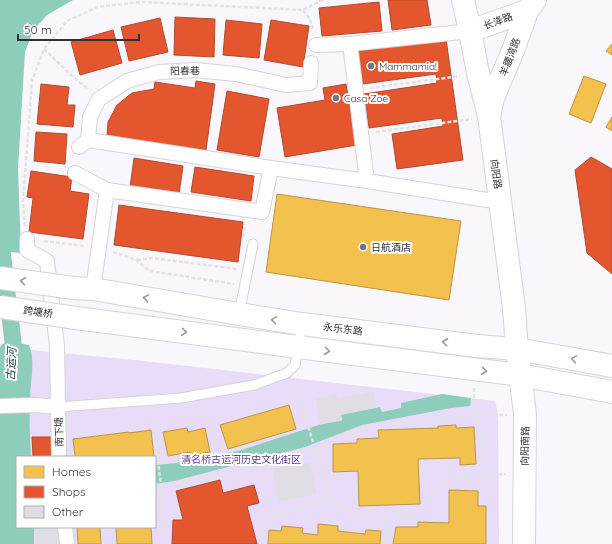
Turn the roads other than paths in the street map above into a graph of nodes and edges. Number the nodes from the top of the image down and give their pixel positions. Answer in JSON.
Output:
{"nodes":[{"id":1,"x":463,"y":0,"type":"edge"},
{"id":2,"x":531,"y":6,"type":"edge"},
{"id":3,"x":470,"y":31,"type":"junction"},
{"id":4,"x":350,"y":44,"type":"junction"},
{"id":5,"x":316,"y":45,"type":"road end"},
{"id":6,"x":311,"y":63,"type":"dead end"},
{"id":7,"x":489,"y":116,"type":"junction"},
{"id":8,"x":271,"y":168,"type":"junction"},
{"id":9,"x":75,"y":173,"type":"dead end"},
{"id":10,"x":367,"y":181,"type":"junction"},
{"id":11,"x":107,"y":190,"type":"junction"},
{"id":12,"x":500,"y":202,"type":"junction"},
{"id":13,"x":27,"y":239,"type":"road end"},
{"id":14,"x":252,"y":244,"type":"dead end"},
{"id":15,"x":0,"y":278,"type":"edge"},
{"id":16,"x":83,"y":289,"type":"junction"},
{"id":17,"x":0,"y":307,"type":"edge"},
{"id":18,"x":239,"y":314,"type":"junction"},
{"id":19,"x":302,"y":324,"type":"junction"},
{"id":20,"x":298,"y":347,"type":"junction"},
{"id":21,"x":517,"y":349,"type":"junction"},
{"id":22,"x":612,"y":366,"type":"edge"},
{"id":23,"x":520,"y":375,"type":"junction"},
{"id":24,"x":612,"y":392,"type":"edge"},
{"id":25,"x":0,"y":406,"type":"edge"},
{"id":26,"x":58,"y":407,"type":"junction"},
{"id":27,"x":60,"y":456,"type":"edge"},
{"id":28,"x":66,"y":528,"type":"edge"},
{"id":29,"x":67,"y":544,"type":"edge"},
{"id":30,"x":524,"y":544,"type":"edge"}],
"edges":[{"from":1,"to":3,"type":"main road","name":"向阳路"},
{"from":2,"to":3,"type":"main road","name":"长洚路"},
{"from":2,"to":7,"type":"main road","name":"羊腰湾路"},
{"from":3,"to":4,"type":"street"},
{"from":3,"to":7,"type":"main road","name":"向阳路"},
{"from":4,"to":5,"type":"street"},
{"from":4,"to":10,"type":"street"},
{"from":6,"to":8,"type":"street","name":"阳春巷"},
{"from":7,"to":12,"type":"main road","name":"向阳路"},
{"from":8,"to":10,"type":"street"},
{"from":8,"to":11,"type":"street"},
{"from":9,"to":11,"type":"street"},
{"from":10,"to":12,"type":"street"},
{"from":11,"to":16,"type":"street"},
{"from":12,"to":21,"type":"main road","name":"向阳路"},
{"from":13,"to":26,"type":"street"},
{"from":14,"to":18,"type":"lane"},
{"from":16,"to":15,"type":"main road","one_way":true,"bridge":true},
{"from":18,"to":16,"type":"main road","name":"永乐东路","one_way":true},
{"from":17,"to":20,"type":"main road","name":"跨塘桥","one_way":true,"bridge":true},
{"from":19,"to":18,"type":"main road","name":"永乐东路","one_way":true},
{"from":19,"to":20,"type":"lane"},
{"from":21,"to":19,"type":"main road","name":"永乐东路","one_way":true},
{"from":20,"to":23,"type":"main road","one_way":true},
{"from":20,"to":26,"type":"lane"},
{"from":22,"to":21,"type":"main road","name":"永乐东路","one_way":true},
{"from":21,"to":23,"type":"main road","name":"向阳南路"},
{"from":23,"to":24,"type":"main road"},
{"from":23,"to":30,"type":"main road","name":"向阳南路"},
{"from":25,"to":26,"type":"street","name":"南下塘"},
{"from":26,"to":27,"type":"street","name":"南下塘"},
{"from":28,"to":29,"type":"street"}]}
